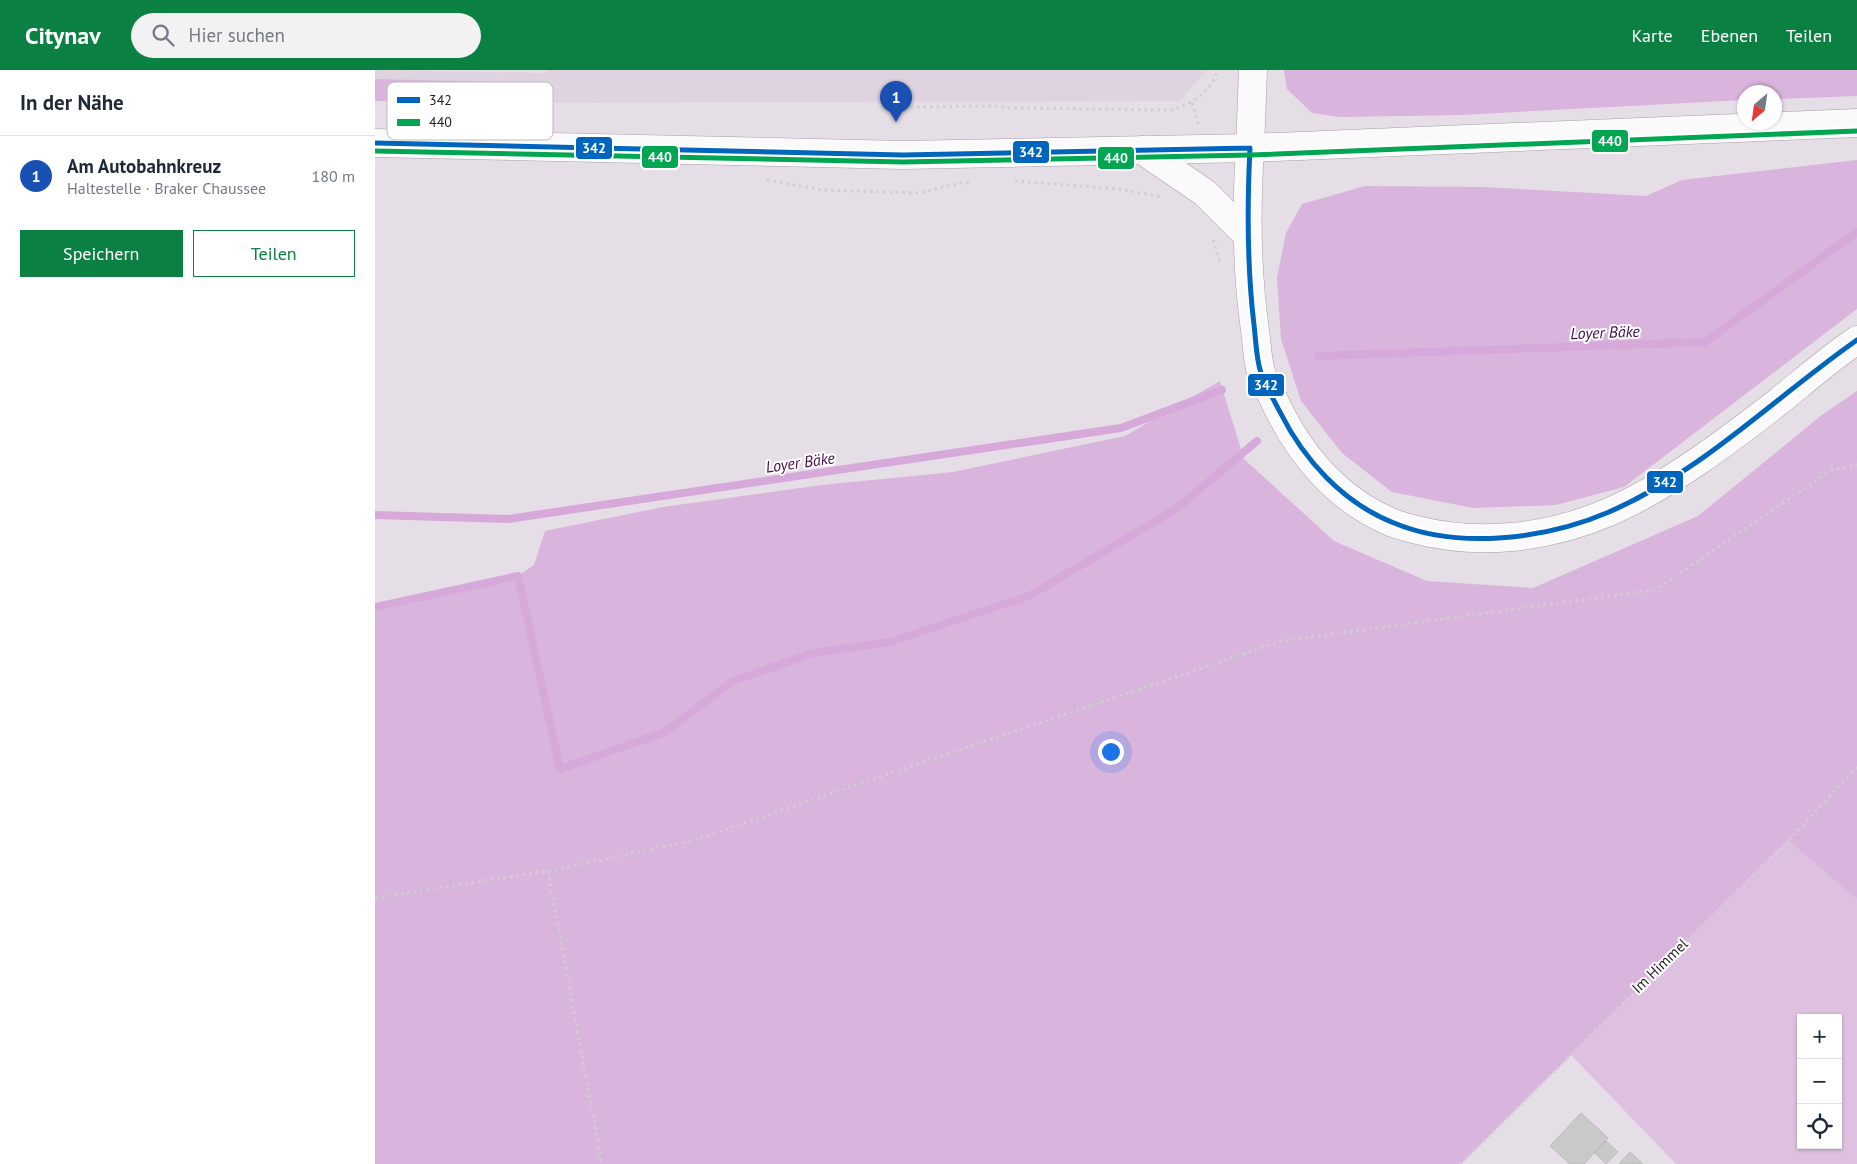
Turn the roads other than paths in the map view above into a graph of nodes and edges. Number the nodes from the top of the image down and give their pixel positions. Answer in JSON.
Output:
{"nodes":[{"id":1,"x":1253,"y":70,"type":"edge"},
{"id":2,"x":1857,"y":123,"type":"edge"},
{"id":3,"x":375,"y":143,"type":"edge"},
{"id":4,"x":1250,"y":148,"type":"junction"},
{"id":5,"x":1142,"y":150,"type":"junction"},
{"id":6,"x":1246,"y":234,"type":"junction"},
{"id":7,"x":1857,"y":340,"type":"edge"}],
"edges":[{"from":1,"to":4,"type":"main road"},
{"from":2,"to":4,"type":"main road"},
{"from":3,"to":5,"type":"main road"},
{"from":4,"to":5,"type":"main road"},
{"from":4,"to":6,"type":"main road"},
{"from":5,"to":6,"type":"main road"},
{"from":6,"to":7,"type":"main road"}]}
